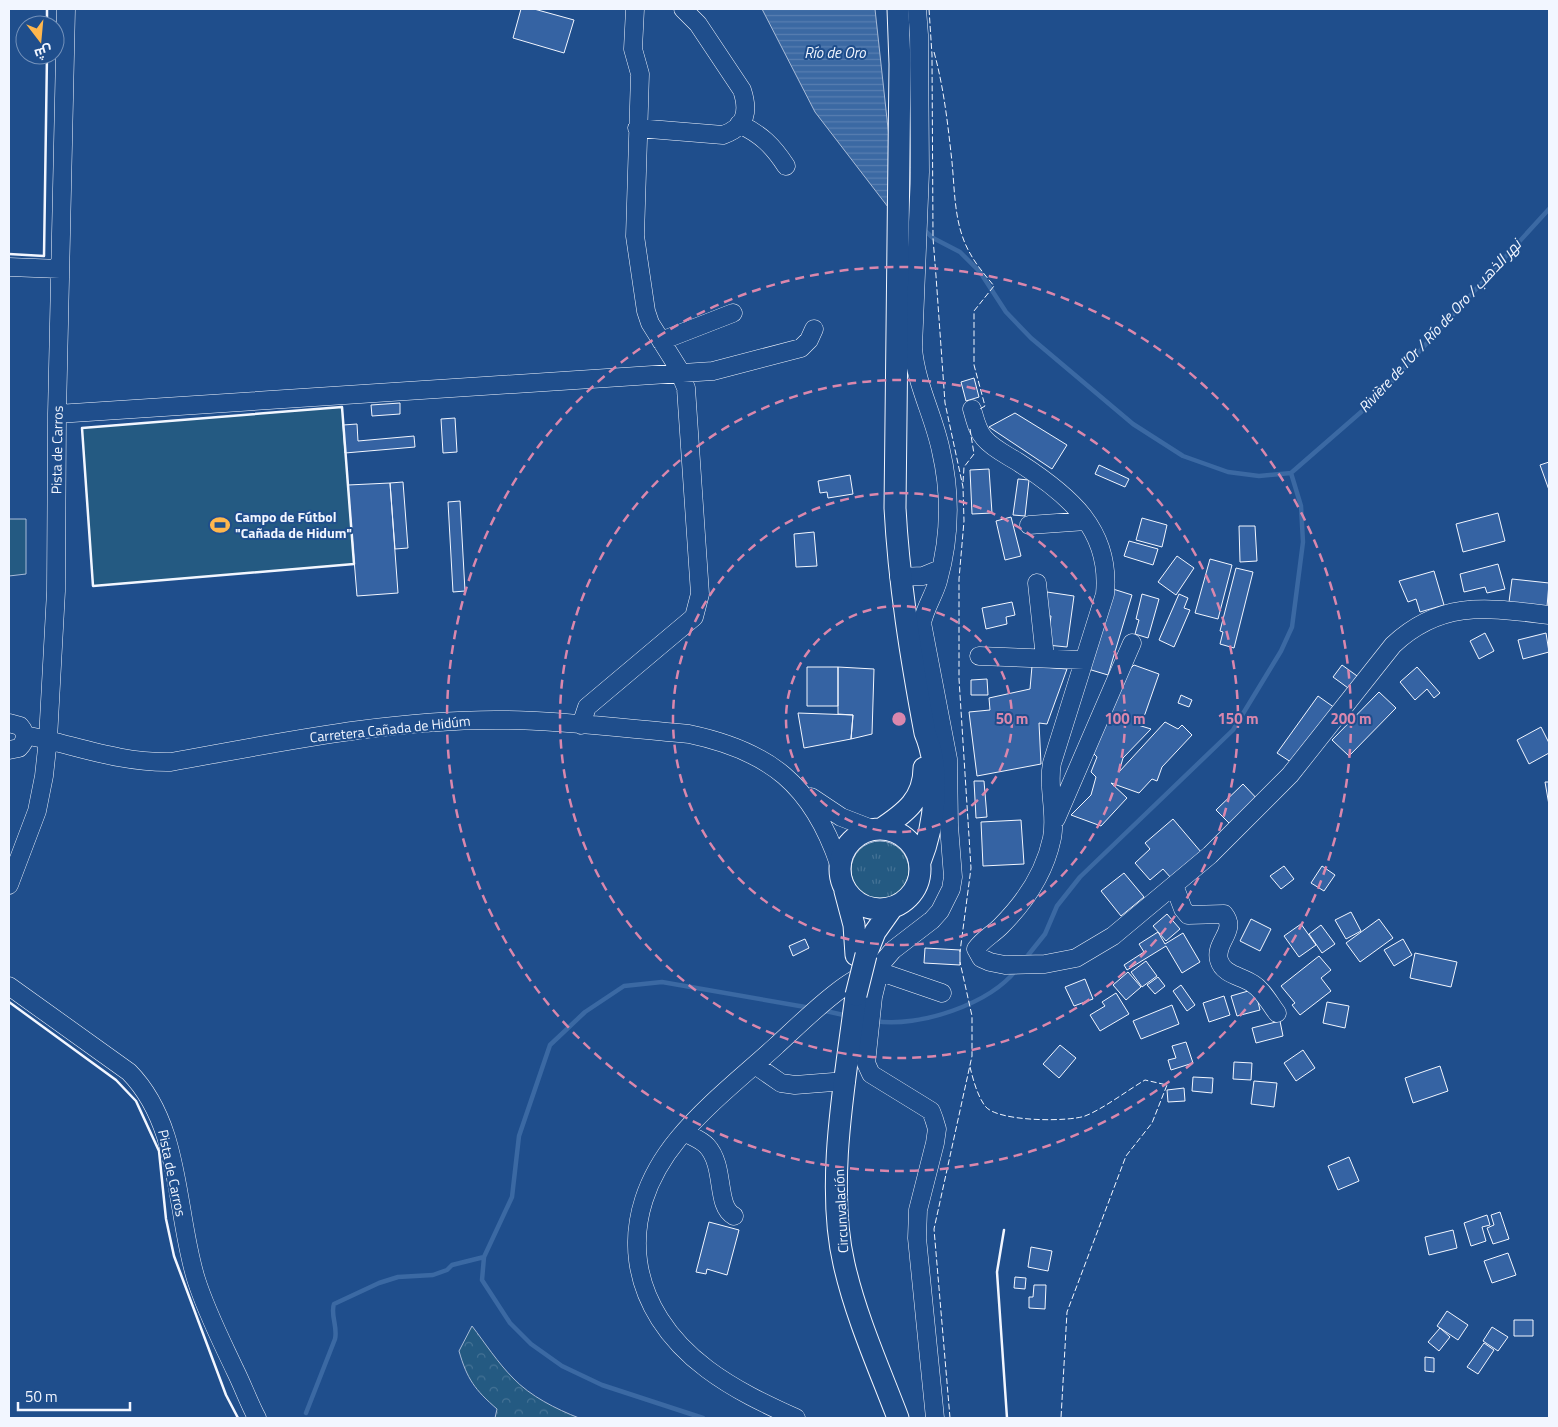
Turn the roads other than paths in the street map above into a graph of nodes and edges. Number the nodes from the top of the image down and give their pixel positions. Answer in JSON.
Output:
{"nodes":[{"id":1,"x":66,"y":9,"type":"edge"},
{"id":2,"x":635,"y":9,"type":"edge"},
{"id":3,"x":684,"y":9,"type":"edge"},
{"id":4,"x":898,"y":9,"type":"edge"},
{"id":5,"x":917,"y":9,"type":"edge"},
{"id":6,"x":740,"y":124,"type":"junction"},
{"id":7,"x":637,"y":128,"type":"junction"},
{"id":8,"x":786,"y":166,"type":"dead end"},
{"id":9,"x":9,"y":266,"type":"edge"},
{"id":10,"x":60,"y":269,"type":"junction"},
{"id":11,"x":733,"y":313,"type":"dead end"},
{"id":12,"x":814,"y":329,"type":"dead end"},
{"id":13,"x":661,"y":341,"type":"junction"},
{"id":14,"x":681,"y":374,"type":"junction"},
{"id":15,"x":972,"y":410,"type":"dead end"},
{"id":16,"x":57,"y":414,"type":"junction"},
{"id":17,"x":1081,"y":515,"type":"junction"},
{"id":18,"x":1029,"y":525,"type":"dead end"},
{"id":19,"x":940,"y":569,"type":"junction"},
{"id":20,"x":899,"y":577,"type":"junction"},
{"id":21,"x":1037,"y":583,"type":"dead end"},
{"id":22,"x":1549,"y":615,"type":"edge"},
{"id":23,"x":1132,"y":643,"type":"dead end"},
{"id":24,"x":979,"y":656,"type":"dead end"},
{"id":25,"x":1045,"y":658,"type":"junction"},
{"id":26,"x":1084,"y":660,"type":"junction"},
{"id":27,"x":9,"y":723,"type":"edge"},
{"id":28,"x":581,"y":725,"type":"junction"},
{"id":29,"x":926,"y":733,"type":"junction"},
{"id":30,"x":48,"y":740,"type":"junction"},
{"id":31,"x":18,"y":744,"type":"edge"},
{"id":32,"x":9,"y":765,"type":"edge"},
{"id":33,"x":804,"y":793,"type":"junction"},
{"id":34,"x":1053,"y":826,"type":"junction"},
{"id":35,"x":877,"y":829,"type":"junction"},
{"id":36,"x":920,"y":862,"type":"junction"},
{"id":37,"x":839,"y":864,"type":"junction"},
{"id":38,"x":9,"y":885,"type":"edge"},
{"id":39,"x":1174,"y":885,"type":"junction"},
{"id":40,"x":845,"y":891,"type":"junction"},
{"id":41,"x":892,"y":908,"type":"junction"},
{"id":42,"x":875,"y":932,"type":"junction"},
{"id":43,"x":893,"y":950,"type":"junction"},
{"id":44,"x":866,"y":960,"type":"junction"},
{"id":45,"x":9,"y":986,"type":"edge"},
{"id":46,"x":942,"y":992,"type":"dead end"},
{"id":47,"x":865,"y":996,"type":"junction"},
{"id":48,"x":1277,"y":1013,"type":"dead end"},
{"id":49,"x":755,"y":1066,"type":"junction"},
{"id":50,"x":846,"y":1076,"type":"junction"},
{"id":51,"x":684,"y":1132,"type":"junction"},
{"id":52,"x":734,"y":1216,"type":"dead end"},
{"id":53,"x":258,"y":1418,"type":"edge"},
{"id":54,"x":796,"y":1418,"type":"edge"},
{"id":55,"x":898,"y":1418,"type":"edge"},
{"id":56,"x":936,"y":1418,"type":"edge"}],
"edges":[{"from":1,"to":10,"type":"street","name":"Pista de Carros"},
{"from":2,"to":7,"type":"street"},
{"from":3,"to":6,"type":"street"},
{"from":4,"to":20,"type":"main road"},
{"from":5,"to":19,"type":"street"},
{"from":6,"to":7,"type":"street"},
{"from":6,"to":8,"type":"street"},
{"from":7,"to":13,"type":"street"},
{"from":9,"to":10,"type":"street"},
{"from":10,"to":16,"type":"street","name":"Pista de Carros"},
{"from":11,"to":13,"type":"street"},
{"from":12,"to":14,"type":"street"},
{"from":13,"to":14,"type":"street"},
{"from":14,"to":16,"type":"street"},
{"from":14,"to":28,"type":"street"},
{"from":15,"to":17,"type":"street"},
{"from":16,"to":30,"type":"street","name":"Pista de Carros"},
{"from":17,"to":18,"type":"street"},
{"from":17,"to":26,"type":"street"},
{"from":19,"to":20,"type":"street"},
{"from":19,"to":43,"type":"street"},
{"from":20,"to":29,"type":"main road"},
{"from":21,"to":25,"type":"street"},
{"from":22,"to":39,"type":"street"},
{"from":23,"to":34,"type":"street"},
{"from":24,"to":25,"type":"street"},
{"from":25,"to":26,"type":"street"},
{"from":26,"to":34,"type":"street"},
{"from":27,"to":31,"type":"street","name":"Carretera Cañada de Hidúm"},
{"from":28,"to":30,"type":"street","name":"Carretera Cañada de Hidúm"},
{"from":28,"to":33,"type":"street","name":"Carretera Cañada de Hidúm"},
{"from":29,"to":35,"type":"main road"},
{"from":29,"to":36,"type":"main road"},
{"from":30,"to":31,"type":"street","name":"Carretera Cañada de Hidúm"},
{"from":30,"to":38,"type":"street","name":"Pista de Carros"},
{"from":31,"to":32,"type":"street"},
{"from":33,"to":35,"type":"street"},
{"from":33,"to":37,"type":"street"},
{"from":34,"to":39,"type":"street"},
{"from":35,"to":36,"type":"main road"},
{"from":35,"to":37,"type":"main road"},
{"from":36,"to":41,"type":"main road"},
{"from":37,"to":40,"type":"main road"},
{"from":39,"to":48,"type":"street"},
{"from":40,"to":41,"type":"main road"},
{"from":40,"to":44,"type":"main road"},
{"from":41,"to":42,"type":"main road"},
{"from":42,"to":43,"type":"street"},
{"from":42,"to":44,"type":"main road"},
{"from":43,"to":44,"type":"street"},
{"from":44,"to":46,"type":"street"},
{"from":44,"to":47,"type":"main road","name":"Circunvalación","bridge":true},
{"from":44,"to":49,"type":"street"},
{"from":45,"to":53,"type":"street","name":"Pista de Carros"},
{"from":47,"to":50,"type":"main road","name":"Circunvalación"},
{"from":47,"to":56,"type":"street"},
{"from":49,"to":50,"type":"street"},
{"from":49,"to":51,"type":"street"},
{"from":50,"to":55,"type":"main road","name":"Circunvalación"},
{"from":51,"to":52,"type":"street"},
{"from":51,"to":54,"type":"street"}]}
